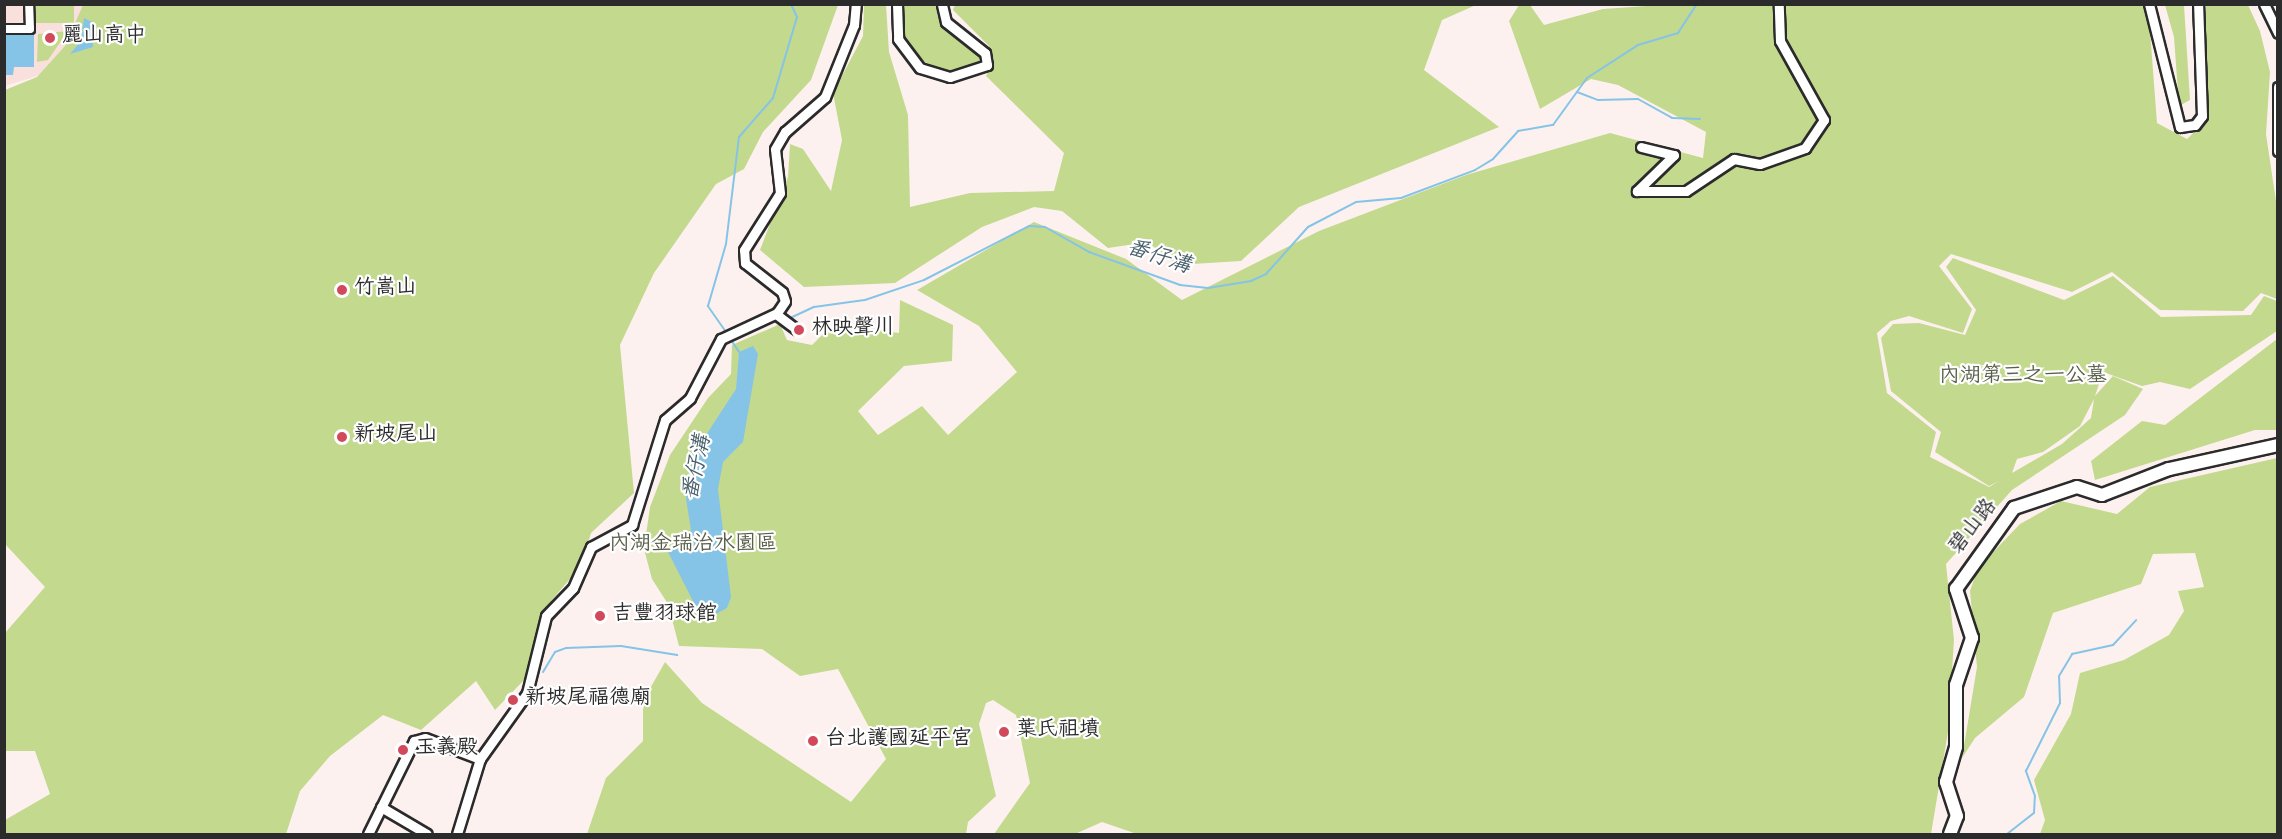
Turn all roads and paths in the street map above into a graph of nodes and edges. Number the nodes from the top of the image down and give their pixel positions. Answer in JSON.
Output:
{"nodes":[{"id":1,"x":29,"y":4,"type":"edge"},
{"id":2,"x":856,"y":4,"type":"edge"},
{"id":3,"x":897,"y":4,"type":"edge"},
{"id":4,"x":942,"y":4,"type":"edge"},
{"id":5,"x":1779,"y":4,"type":"edge"},
{"id":6,"x":2149,"y":4,"type":"edge"},
{"id":7,"x":2198,"y":4,"type":"edge"},
{"id":8,"x":2264,"y":4,"type":"edge"},
{"id":9,"x":4,"y":29,"type":"edge"},
{"id":10,"x":2277,"y":33,"type":"edge"},
{"id":11,"x":2277,"y":87,"type":"edge"},
{"id":12,"x":1641,"y":147,"type":"dead end"},
{"id":13,"x":2277,"y":152,"type":"edge"},
{"id":14,"x":776,"y":314,"type":"junction"},
{"id":15,"x":796,"y":329,"type":"dead end"},
{"id":16,"x":2277,"y":445,"type":"edge"},
{"id":17,"x":480,"y":759,"type":"junction"},
{"id":18,"x":381,"y":807,"type":"junction"},
{"id":19,"x":368,"y":834,"type":"edge"},
{"id":20,"x":427,"y":834,"type":"edge"},
{"id":21,"x":457,"y":834,"type":"edge"},
{"id":22,"x":1950,"y":834,"type":"edge"}],
"edges":[{"from":1,"to":9,"type":"street"},
{"from":2,"to":14,"type":"street"},
{"from":3,"to":4,"type":"street"},
{"from":5,"to":12,"type":"street"},
{"from":6,"to":7,"type":"street"},
{"from":8,"to":10,"type":"street"},
{"from":11,"to":13,"type":"street"},
{"from":14,"to":15,"type":"street"},
{"from":14,"to":17,"type":"street"},
{"from":16,"to":22,"type":"street","name":"碧山路"},
{"from":17,"to":18,"type":"street"},
{"from":17,"to":21,"type":"street"},
{"from":18,"to":19,"type":"street"},
{"from":18,"to":20,"type":"street"}]}
